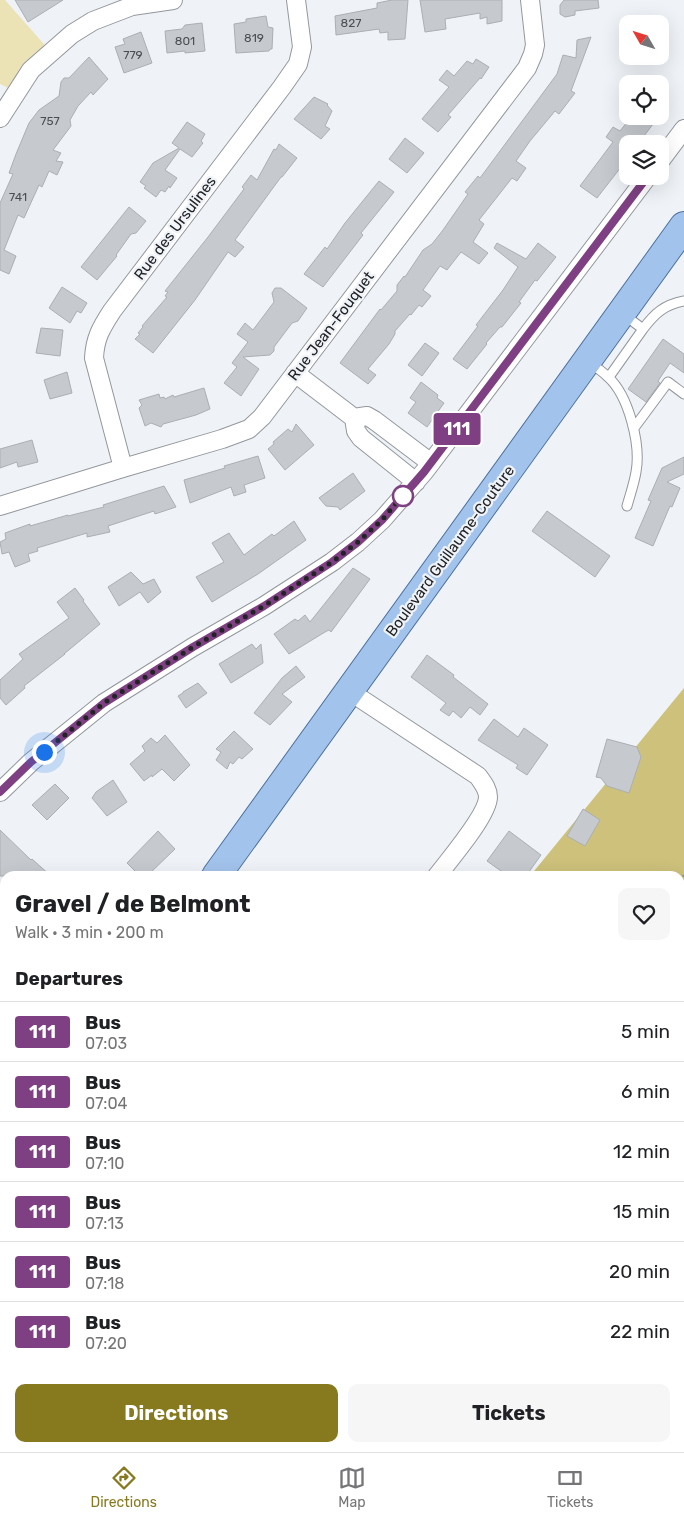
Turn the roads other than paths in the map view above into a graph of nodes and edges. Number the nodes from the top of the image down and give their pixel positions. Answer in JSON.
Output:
{"nodes":[{"id":1,"x":173,"y":0,"type":"edge"},
{"id":2,"x":296,"y":0,"type":"edge"},
{"id":3,"x":530,"y":0,"type":"edge"},
{"id":4,"x":0,"y":118,"type":"edge"},
{"id":5,"x":684,"y":129,"type":"edge"},
{"id":6,"x":669,"y":149,"type":"edge"},
{"id":7,"x":641,"y":185,"type":"edge"},
{"id":8,"x":684,"y":226,"type":"edge"},
{"id":9,"x":684,"y":301,"type":"edge"},
{"id":10,"x":622,"y":313,"type":"junction"},
{"id":11,"x":643,"y":329,"type":"junction"},
{"id":12,"x":588,"y":361,"type":"junction"},
{"id":13,"x":295,"y":373,"type":"junction"},
{"id":14,"x":609,"y":377,"type":"junction"},
{"id":15,"x":684,"y":394,"type":"edge"},
{"id":16,"x":354,"y":418,"type":"junction"},
{"id":17,"x":634,"y":428,"type":"junction"},
{"id":18,"x":430,"y":463,"type":"junction"},
{"id":19,"x":123,"y":468,"type":"junction"},
{"id":20,"x":416,"y":482,"type":"junction"},
{"id":21,"x":0,"y":506,"type":"edge"},
{"id":22,"x":627,"y":506,"type":"dead end"},
{"id":23,"x":349,"y":691,"type":"junction"},
{"id":24,"x":0,"y":792,"type":"edge"},
{"id":25,"x":220,"y":871,"type":"edge"},
{"id":26,"x":441,"y":871,"type":"edge"}],
"edges":[{"from":1,"to":4,"type":"street"},
{"from":2,"to":19,"type":"street","name":"Rue des Ursulines"},
{"from":3,"to":13,"type":"street","name":"Rue Jean-Fouquet"},
{"from":5,"to":6,"type":"street"},
{"from":7,"to":18,"type":"street"},
{"from":8,"to":10,"type":"main road","name":"Boulevard Guillaume-Couture"},
{"from":9,"to":11,"type":"lane"},
{"from":10,"to":11,"type":"lane"},
{"from":10,"to":12,"type":"main road","name":"Boulevard Guillaume-Couture"},
{"from":11,"to":14,"type":"lane"},
{"from":12,"to":14,"type":"lane"},
{"from":12,"to":23,"type":"main road","name":"Boulevard Guillaume-Couture"},
{"from":13,"to":16,"type":"street"},
{"from":13,"to":19,"type":"street","name":"Rue Jean-Fouquet"},
{"from":14,"to":17,"type":"lane"},
{"from":15,"to":17,"type":"lane"},
{"from":16,"to":18,"type":"street"},
{"from":16,"to":20,"type":"street"},
{"from":17,"to":22,"type":"lane"},
{"from":18,"to":20,"type":"street"},
{"from":19,"to":21,"type":"street","name":"Rue Jean-Fouquet"},
{"from":20,"to":24,"type":"street"},
{"from":23,"to":25,"type":"main road","name":"Boulevard Guillaume-Couture"},
{"from":23,"to":26,"type":"street"}]}
